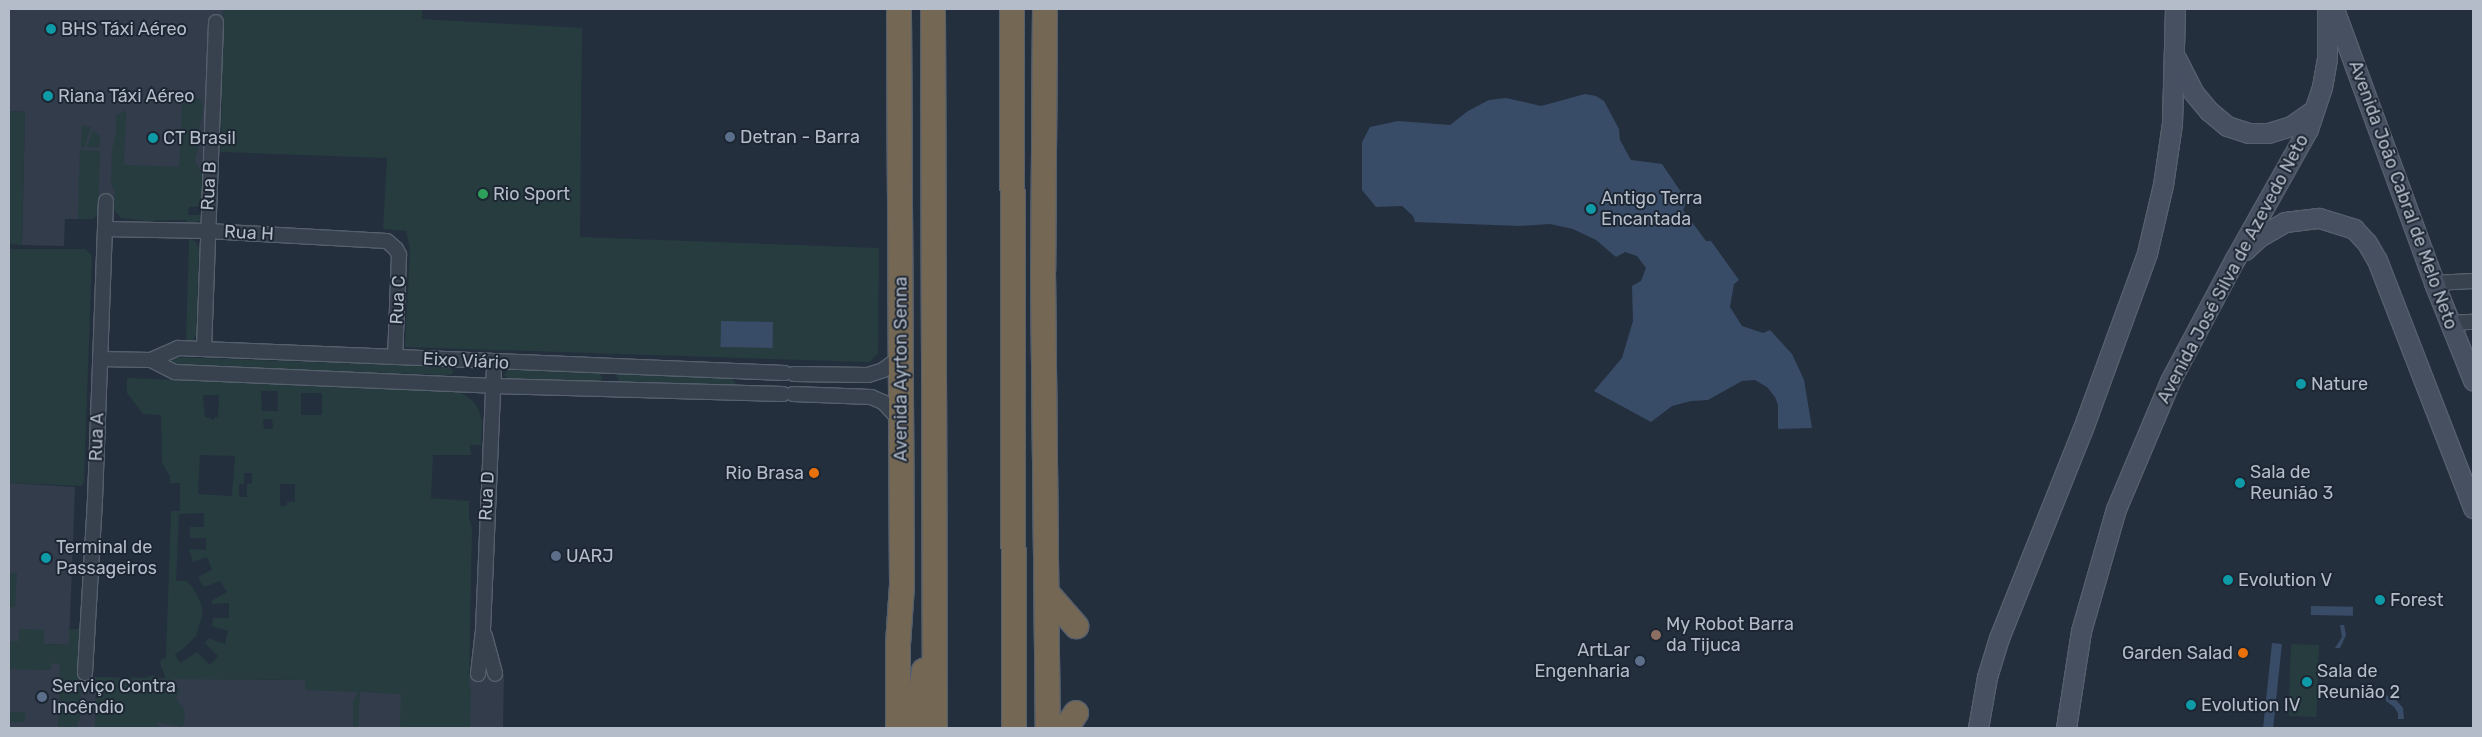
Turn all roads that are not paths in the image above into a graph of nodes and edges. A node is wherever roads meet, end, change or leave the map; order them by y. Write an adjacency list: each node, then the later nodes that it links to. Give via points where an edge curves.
1 (899, 9): 11 (highway, Avenida Ayrton Senna)
2 (933, 9): 21 (highway, Avenida Ayrton Senna)
3 (1012, 9): 18 (highway)
4 (1045, 9): 10 (highway)
5 (2175, 9): 9 (street)
6 (2327, 9): 12 (street, Avenida José Silva de Azevedo Neto, via 2327,59)
7 (2334, 9): 20 (street, Avenida João Cabral de Melo Neto)
8 (216, 22): 15 (street, Rua B)
9 (2175, 57): 12 (street, via 2194,92 2227,126 2248,133 2268,133 2291,126); 48 (street, via 2172,123 2163,185 2146,253 2082,431 1986,677)
10 (1045, 63): 18 (highway, via 1034,172); 40 (highway, via 1043,271)
11 (901, 97): 21 (highway); 25 (highway, Avenida Ayrton Senna)
12 (2314, 110): 17 (street, Avenida José Silva de Azevedo Neto, via 2308,129)
13 (106, 201): 14 (street, Rua A)
14 (105, 229): 15 (street, Rua H); 27 (street, Rua A)
15 (207, 231): 16 (street, Rua H, via 381,239); 24 (street, Rua B)
16 (392, 244): 26 (street, Rua C, via 398,255 399,267)
17 (2235, 259): 37 (street, via 2259,237 2285,222 2319,218 2354,229 2377,260); 49 (street, Avenida José Silva de Azevedo Neto, via 2170,381 2116,509 2081,631)
18 (1013, 276): 41 (highway)
19 (2473, 281): 20 (street)
20 (2434, 283): 23 (street, Avenida João Cabral de Melo Neto)
21 (934, 298): 44 (highway, Avenida Ayrton Senna)
22 (2473, 322): 23 (street)
23 (2451, 323): 32 (street, Avenida João Cabral de Melo Neto)
24 (204, 349): 26 (street, Eixo Viário); 28 (street, Eixo Viário, via 178,348)
25 (901, 357): 31 (street, Eixo Viário, via 883,370); 36 (highway, Avenida Ayrton Senna)
26 (395, 358): 29 (street, Eixo Viário)
27 (100, 359): 28 (street, Eixo Viário); 45 (street, Rua A)
28 (151, 360): 33 (street, Eixo Viário, via 175,372)
29 (463, 360): 30 (street, Eixo Viário); 33 (street)
30 (494, 362): 31 (street, Eixo Viário); 34 (street, Rua D)
31 (860, 376): 35 (street)
32 (2473, 380)
33 (462, 384): 34 (street, Eixo Viário)
34 (493, 386): 35 (street, Eixo Viário); 43 (street, Rua D)
35 (860, 395): 36 (street, Eixo Viário, via 883,402)
36 (901, 420): 50 (highway, Avenida Ayrton Senna, via 902,586)
37 (2458, 466): 38 (street); 39 (street)
38 (2473, 481)
39 (2473, 508)
40 (1048, 594): 42 (highway); 55 (highway)
41 (1014, 610): 53 (highway); 54 (highway)
42 (1076, 626)
43 (483, 630): 46 (street, Rua D); 47 (street, Rua D)
44 (934, 649): 51 (highway, via 922,679); 52 (highway, Avenida Ayrton Senna)
45 (85, 673)
46 (478, 674)
47 (495, 674)
48 (1979, 726)
49 (2065, 726)
50 (898, 728)
51 (916, 728)
52 (935, 728)
53 (1014, 728)
54 (1037, 728)
55 (1048, 728)

